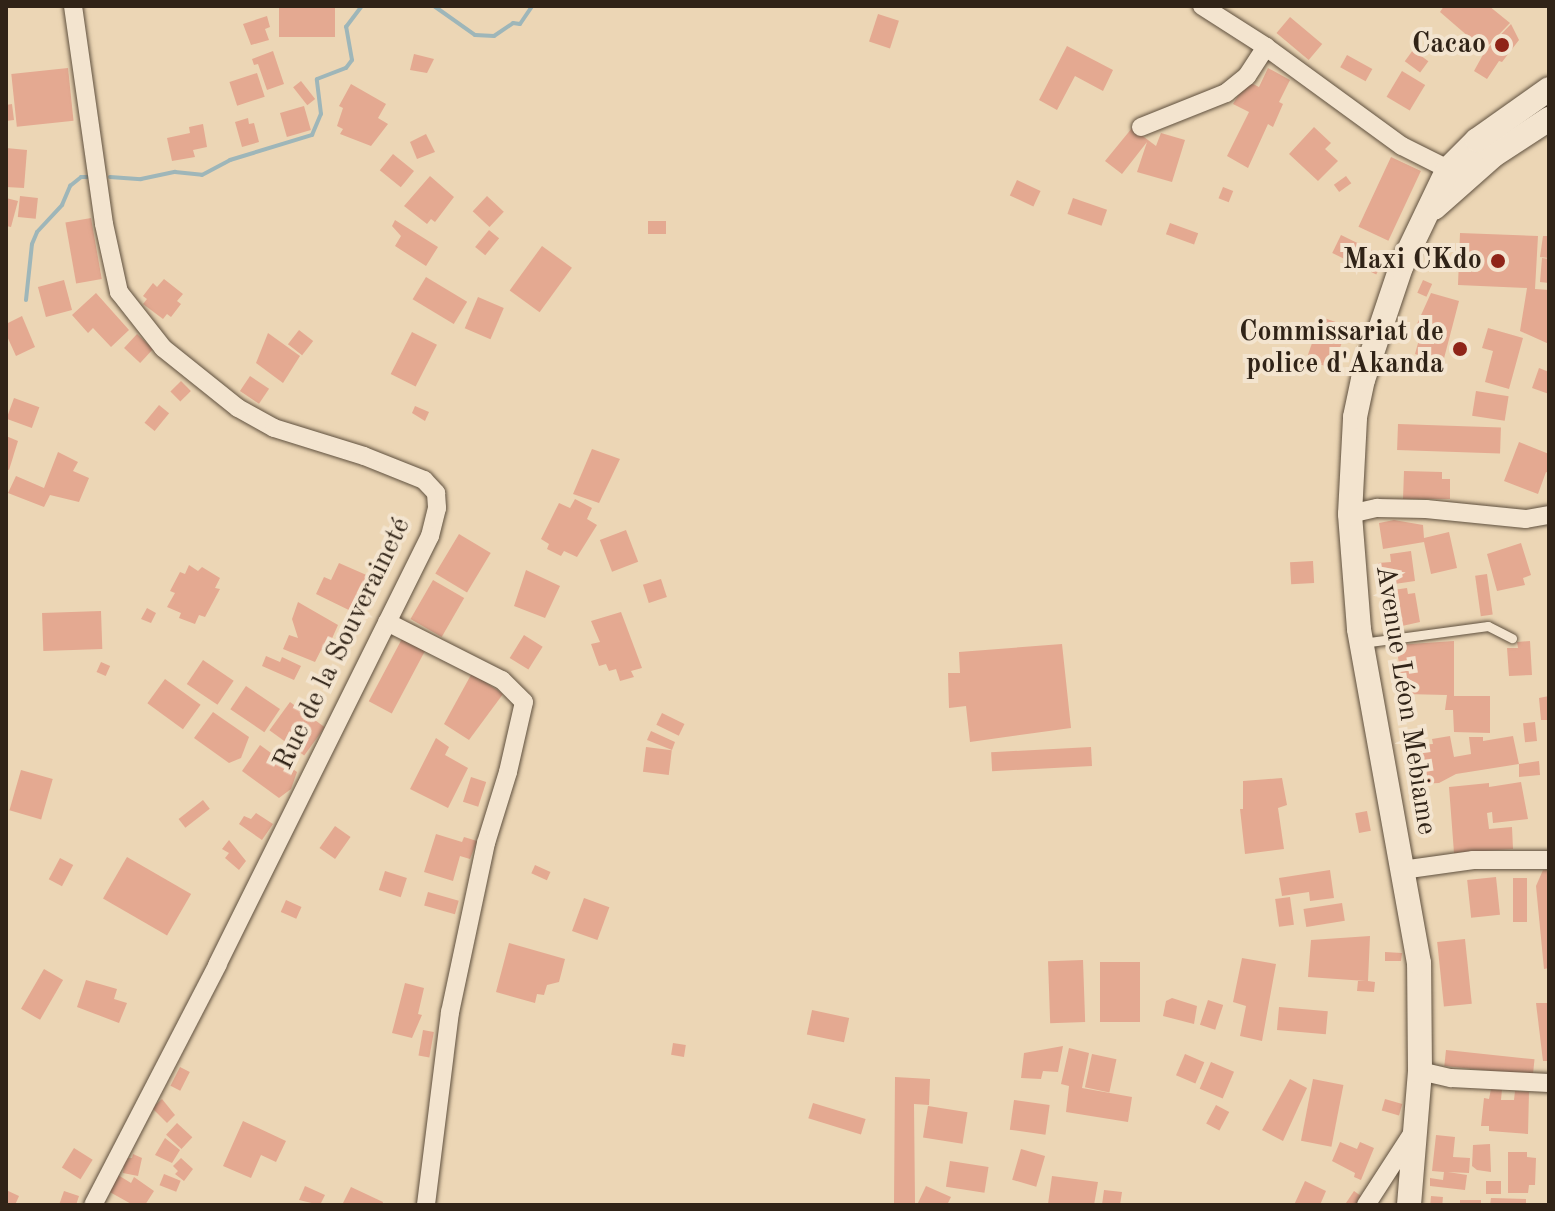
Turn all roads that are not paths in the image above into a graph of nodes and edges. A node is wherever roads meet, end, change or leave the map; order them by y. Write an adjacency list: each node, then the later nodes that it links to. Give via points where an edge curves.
1 (73, 6): 11 (street, Rue de la Souveraineté, via 104,224 119,292 163,348 238,408 274,428 399,467 436,493 430,536)
2 (1202, 6): 3 (street)
3 (1266, 47): 6 (street, via 1247,76 1226,93); 7 (street, via 1402,146)
4 (1549, 89): 7 (street, Avenue Léon Mebiame, via 1477,140)
5 (1549, 119): 8 (street, via 1484,162)
6 (1141, 127)
7 (1448, 169): 8 (street, Avenue Léon Mebiame)
8 (1426, 215): 9 (street, Avenue Léon Mebiame, via 1401,267 1363,380 1355,417)
9 (1350, 514): 10 (street, via 1377,508 1526,519); 13 (street, Avenue Léon Mebiame)
10 (1549, 515)
11 (387, 622): 19 (street, Rue de la Souveraineté); 20 (street, via 502,680 524,702 486,843 450,1012)
12 (1512, 638): 13 (lane, via 1488,626)
13 (1362, 643): 15 (street, Avenue Léon Mebiame)
14 (1549, 860): 15 (street, via 1473,860)
15 (1402, 870): 16 (street, Avenue Léon Mebiame, via 1419,963)
16 (1420, 1071): 17 (street, via 1451,1078); 18 (street, Avenue Léon Mebiame)
17 (1549, 1083)
18 (1412, 1134): 21 (street); 22 (street, Avenue Léon Mebiame)
19 (93, 1205)
20 (426, 1205)
21 (1366, 1205)
22 (1409, 1205)

